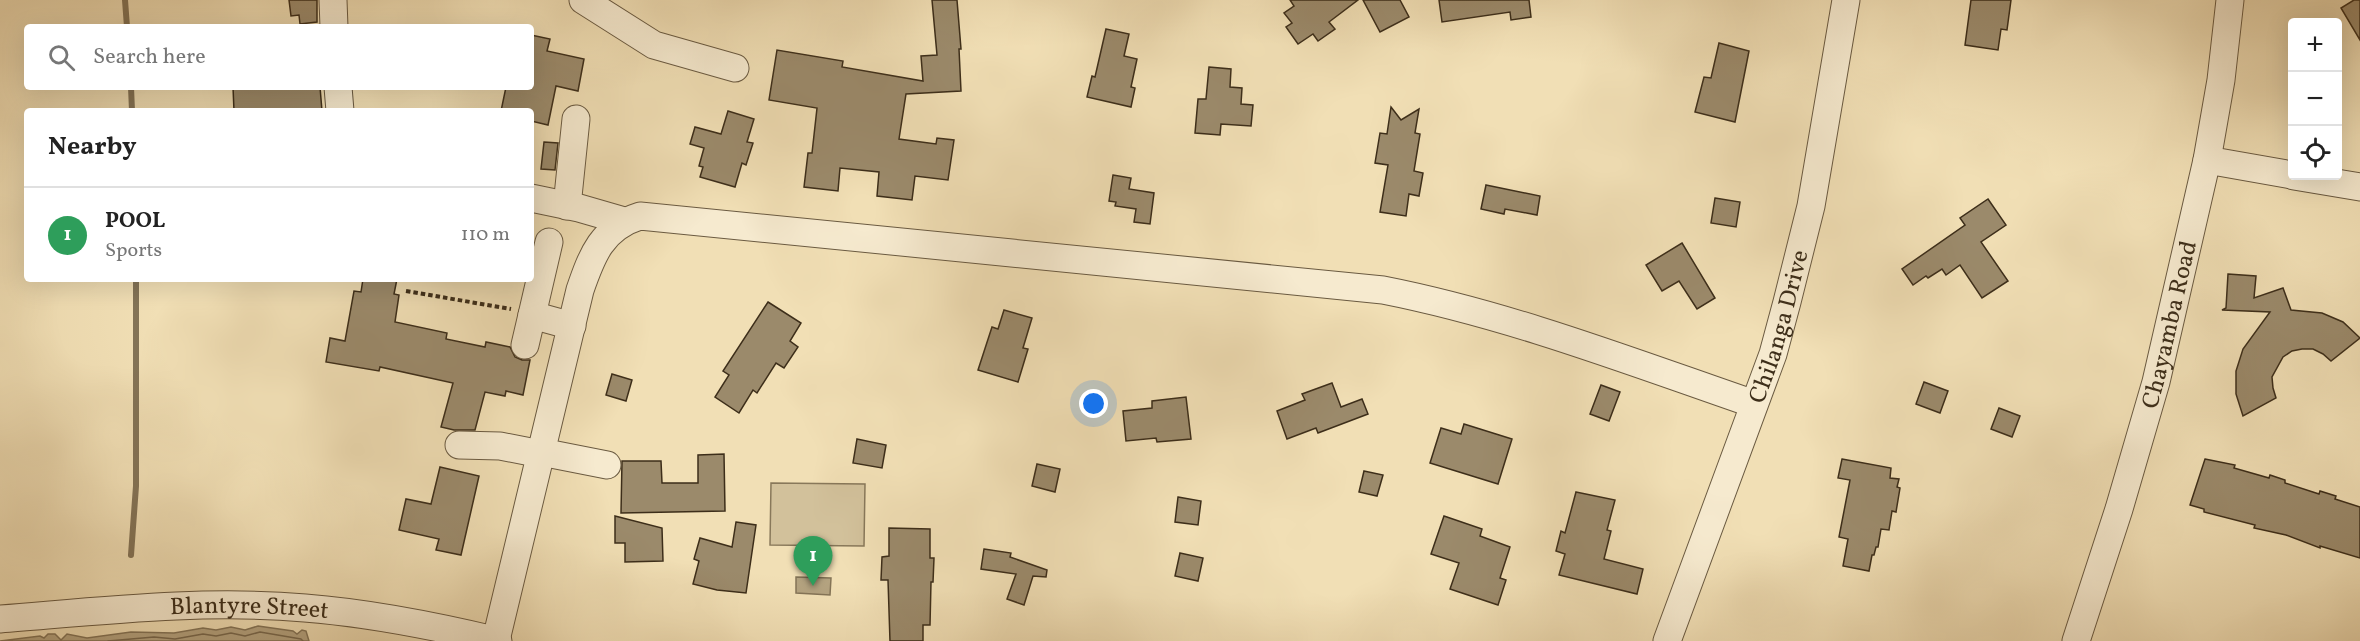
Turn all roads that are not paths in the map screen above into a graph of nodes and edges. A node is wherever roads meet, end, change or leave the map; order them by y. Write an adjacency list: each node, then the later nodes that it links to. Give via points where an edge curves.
1 (333, 0): 5 (street)
2 (583, 0): 6 (street, via 654,45)
3 (1846, 0): 21 (street, Chilanga Drive, via 1811,206 1779,334)
4 (2230, 0): 10 (street, Chayamba Road)
5 (334, 24)
6 (735, 68)
7 (339, 90): 8 (street)
8 (340, 108)
9 (576, 119): 15 (street)
10 (2207, 160): 11 (street); 28 (street, Chayamba Road, via 2156,381)
11 (2288, 174)
12 (2321, 180): 13 (street)
13 (2360, 187)
14 (534, 199): 15 (street)
15 (567, 206): 16 (street)
16 (624, 221): 19 (street, via 609,232 589,264); 21 (street, via 640,216 659,217 1383,290 1440,301 1541,330)
17 (549, 242): 18 (street)
18 (532, 315): 19 (street); 20 (street)
19 (572, 326): 23 (street)
20 (525, 345)
21 (1754, 404): 27 (street, Chilanga Drive)
22 (459, 445): 23 (street)
23 (541, 453): 24 (street); 26 (street)
24 (607, 465)
25 (0, 619): 26 (street, Blantyre Street, via 261,605 378,617)
26 (497, 641)
27 (1667, 641)
28 (2076, 641)

